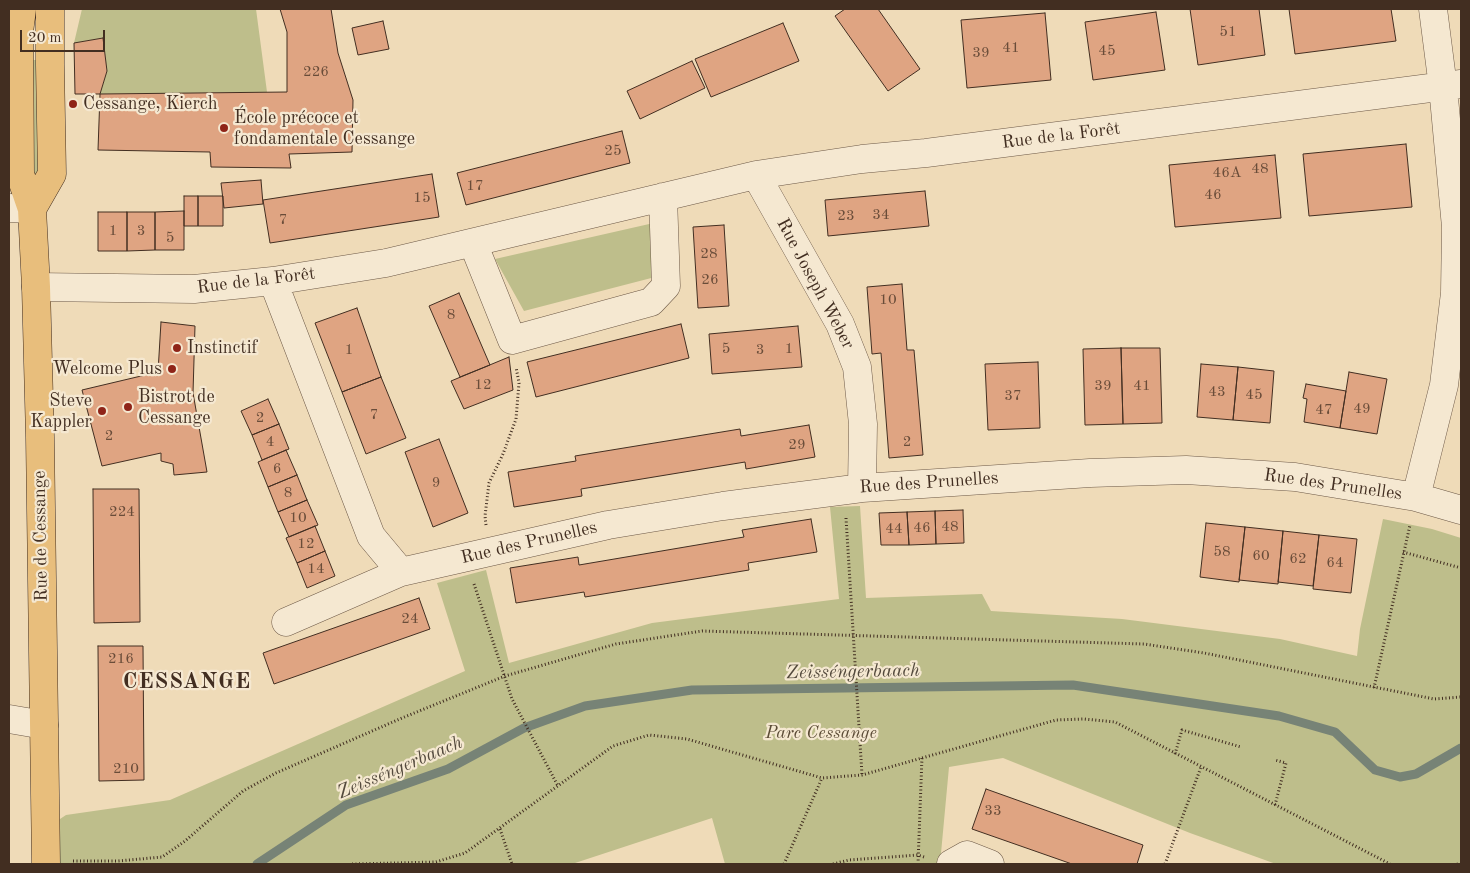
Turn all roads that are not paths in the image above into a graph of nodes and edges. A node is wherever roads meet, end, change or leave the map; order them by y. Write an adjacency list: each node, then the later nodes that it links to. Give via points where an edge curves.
1 (22, 9): 7 (main road, Rue de Cessange, via 19,32)
2 (50, 9): 7 (main road, via 52,174)
3 (1432, 9): 4 (street)
4 (1452, 85): 5 (street, Rue de la Forêt, via 862,159); 12 (street, via 1455,294 1444,385)
5 (756, 176): 6 (street, Rue de la Forêt); 11 (street, Rue Joseph Weber, via 840,324 857,367 863,424)
6 (663, 197): 8 (street, Rue de la Forêt); 8 (street, via 666,286 651,302 512,340)
7 (20, 209): 10 (main road, Rue de Cessange)
8 (473, 243): 9 (street, Rue de la Forêt, via 386,263)
9 (273, 280): 10 (street, Rue de la Forêt, via 194,289); 14 (street, via 371,536)
10 (36, 286): 17 (main road, Rue de Cessange)
11 (862, 488): 12 (street, Rue des Prunelles, via 1186,470 1295,477); 14 (street, Rue des Prunelles, via 608,525)
12 (1414, 508): 13 (street, Rue des Prunelles)
13 (1461, 510)
14 (401, 572): 15 (street, Rue des Prunelles)
15 (286, 622)
16 (9, 719): 17 (street)
17 (44, 725): 18 (main road, Rue de Cessange)
18 (46, 864)
19 (951, 864): 20 (street, via 967,855)
20 (990, 864)

